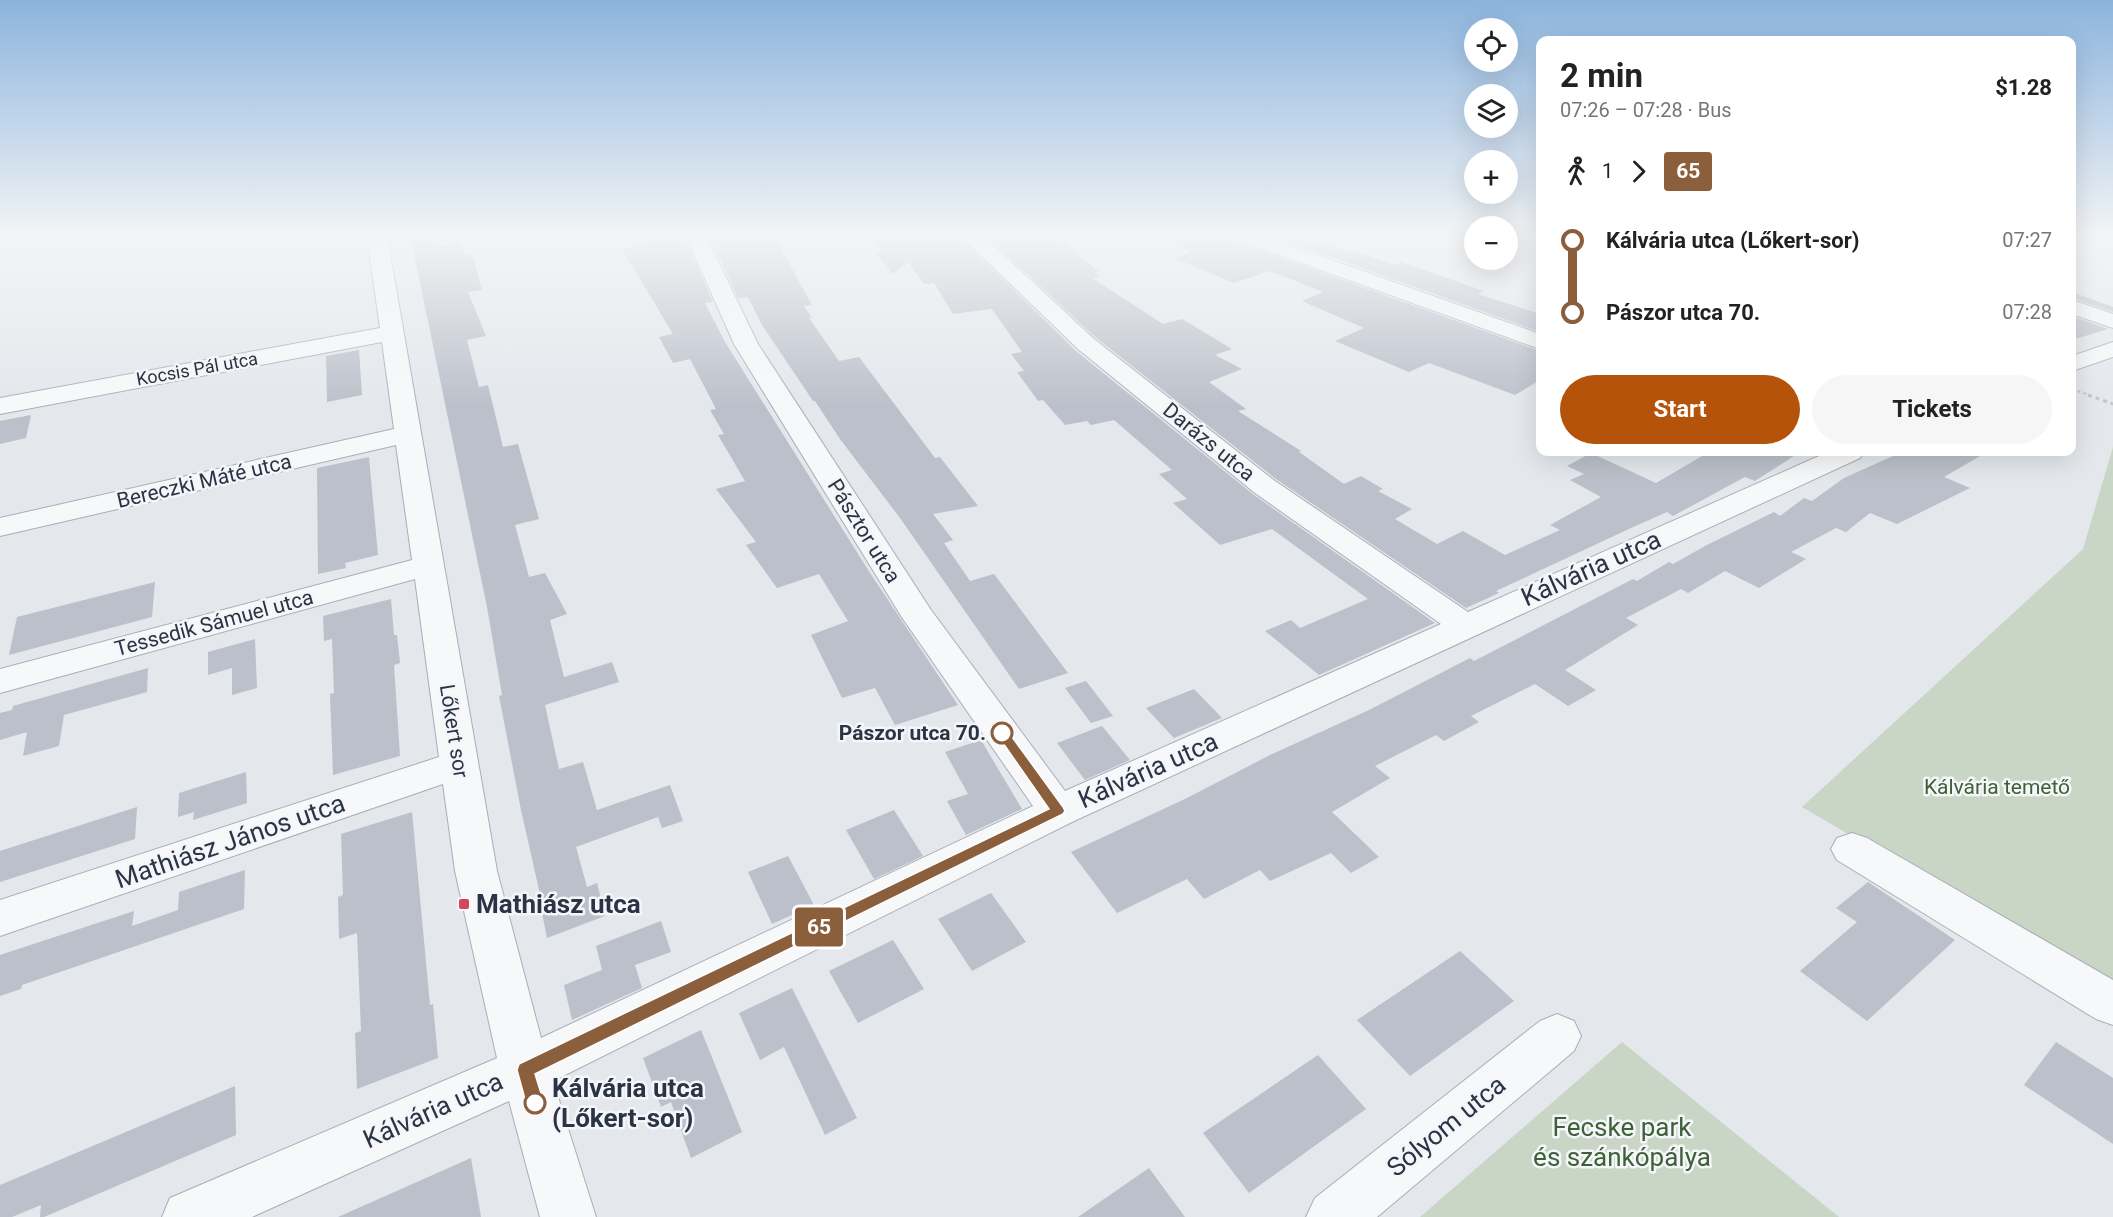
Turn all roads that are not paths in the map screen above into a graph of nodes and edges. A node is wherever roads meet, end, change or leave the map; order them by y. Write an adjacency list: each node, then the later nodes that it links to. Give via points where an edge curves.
1 (386, 293): 7 (street, Lőkert sor)
2 (722, 293): 19 (street, Pásztor utca, via 746,344 918,616)
3 (1031, 293): 16 (street, Darázs utca, via 1086,344 1264,487)
4 (1403, 293): 8 (street)
5 (2076, 307): 6 (street)
6 (2113, 321)
7 (393, 333): 11 (street, Kocsis Pál utca); 12 (street, Lőkert sor)
8 (1536, 341)
9 (2113, 350): 10 (street)
10 (2076, 363)
11 (0, 406)
12 (408, 434): 14 (street, Bereczki Máté utca); 15 (street, Lőkert sor)
13 (1841, 456): 16 (street, Kálvária utca)
14 (0, 527)
15 (427, 566): 17 (street, Tessedik Sámuel utca); 18 (street, Lőkert sor)
16 (1465, 625): 19 (street, Kálvária utca)
17 (0, 681)
18 (459, 764): 21 (street, Mathiász János utca); 24 (street, Lőkert sor, via 476,871)
19 (1058, 811): 24 (street, Kálvária utca)
20 (1852, 849): 22 (street)
21 (0, 918)
22 (2113, 1004)
23 (1557, 1036): 27 (street, Sólyom utca)
24 (525, 1070): 25 (street, Kálvária utca); 26 (street, Lőkert sor)
25 (189, 1217)
26 (568, 1217)
27 (1334, 1217)

